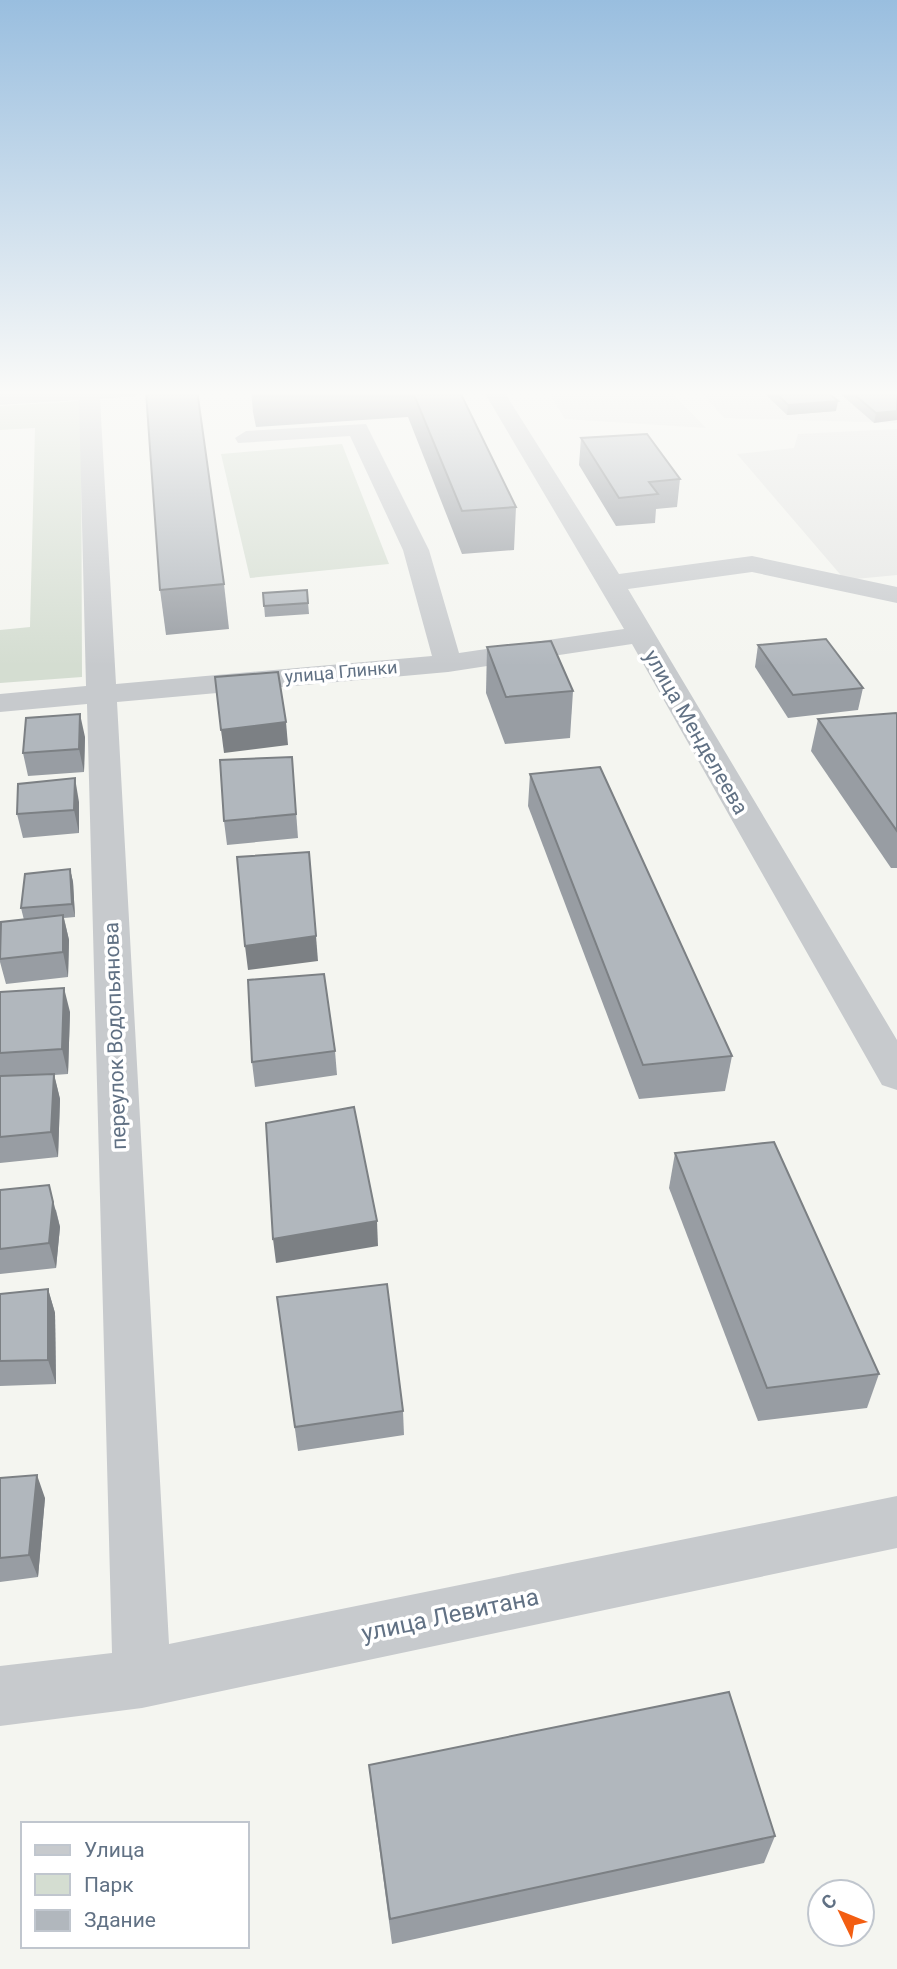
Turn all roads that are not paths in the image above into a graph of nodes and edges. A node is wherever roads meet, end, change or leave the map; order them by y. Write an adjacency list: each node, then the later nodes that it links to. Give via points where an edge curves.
1 (92, 482): 8 (street, переулок Водопьянова)
2 (383, 482): 7 (street, via 416,550)
3 (549, 482): 4 (street, улица Менделеева)
4 (611, 583): 5 (street, via 752,564); 6 (street, улица Менделеева)
5 (897, 595)
6 (639, 635): 7 (street, улица Глинки); 10 (street, улица Менделеева)
7 (448, 663): 8 (street, улица Глинки)
8 (100, 694): 9 (street, улица Глинки); 12 (street, переулок Водопьянова)
9 (0, 703)
10 (897, 1076)
11 (897, 1522): 12 (street, улица Левитана)
12 (142, 1679): 13 (street, улица Левитана)
13 (0, 1696)

